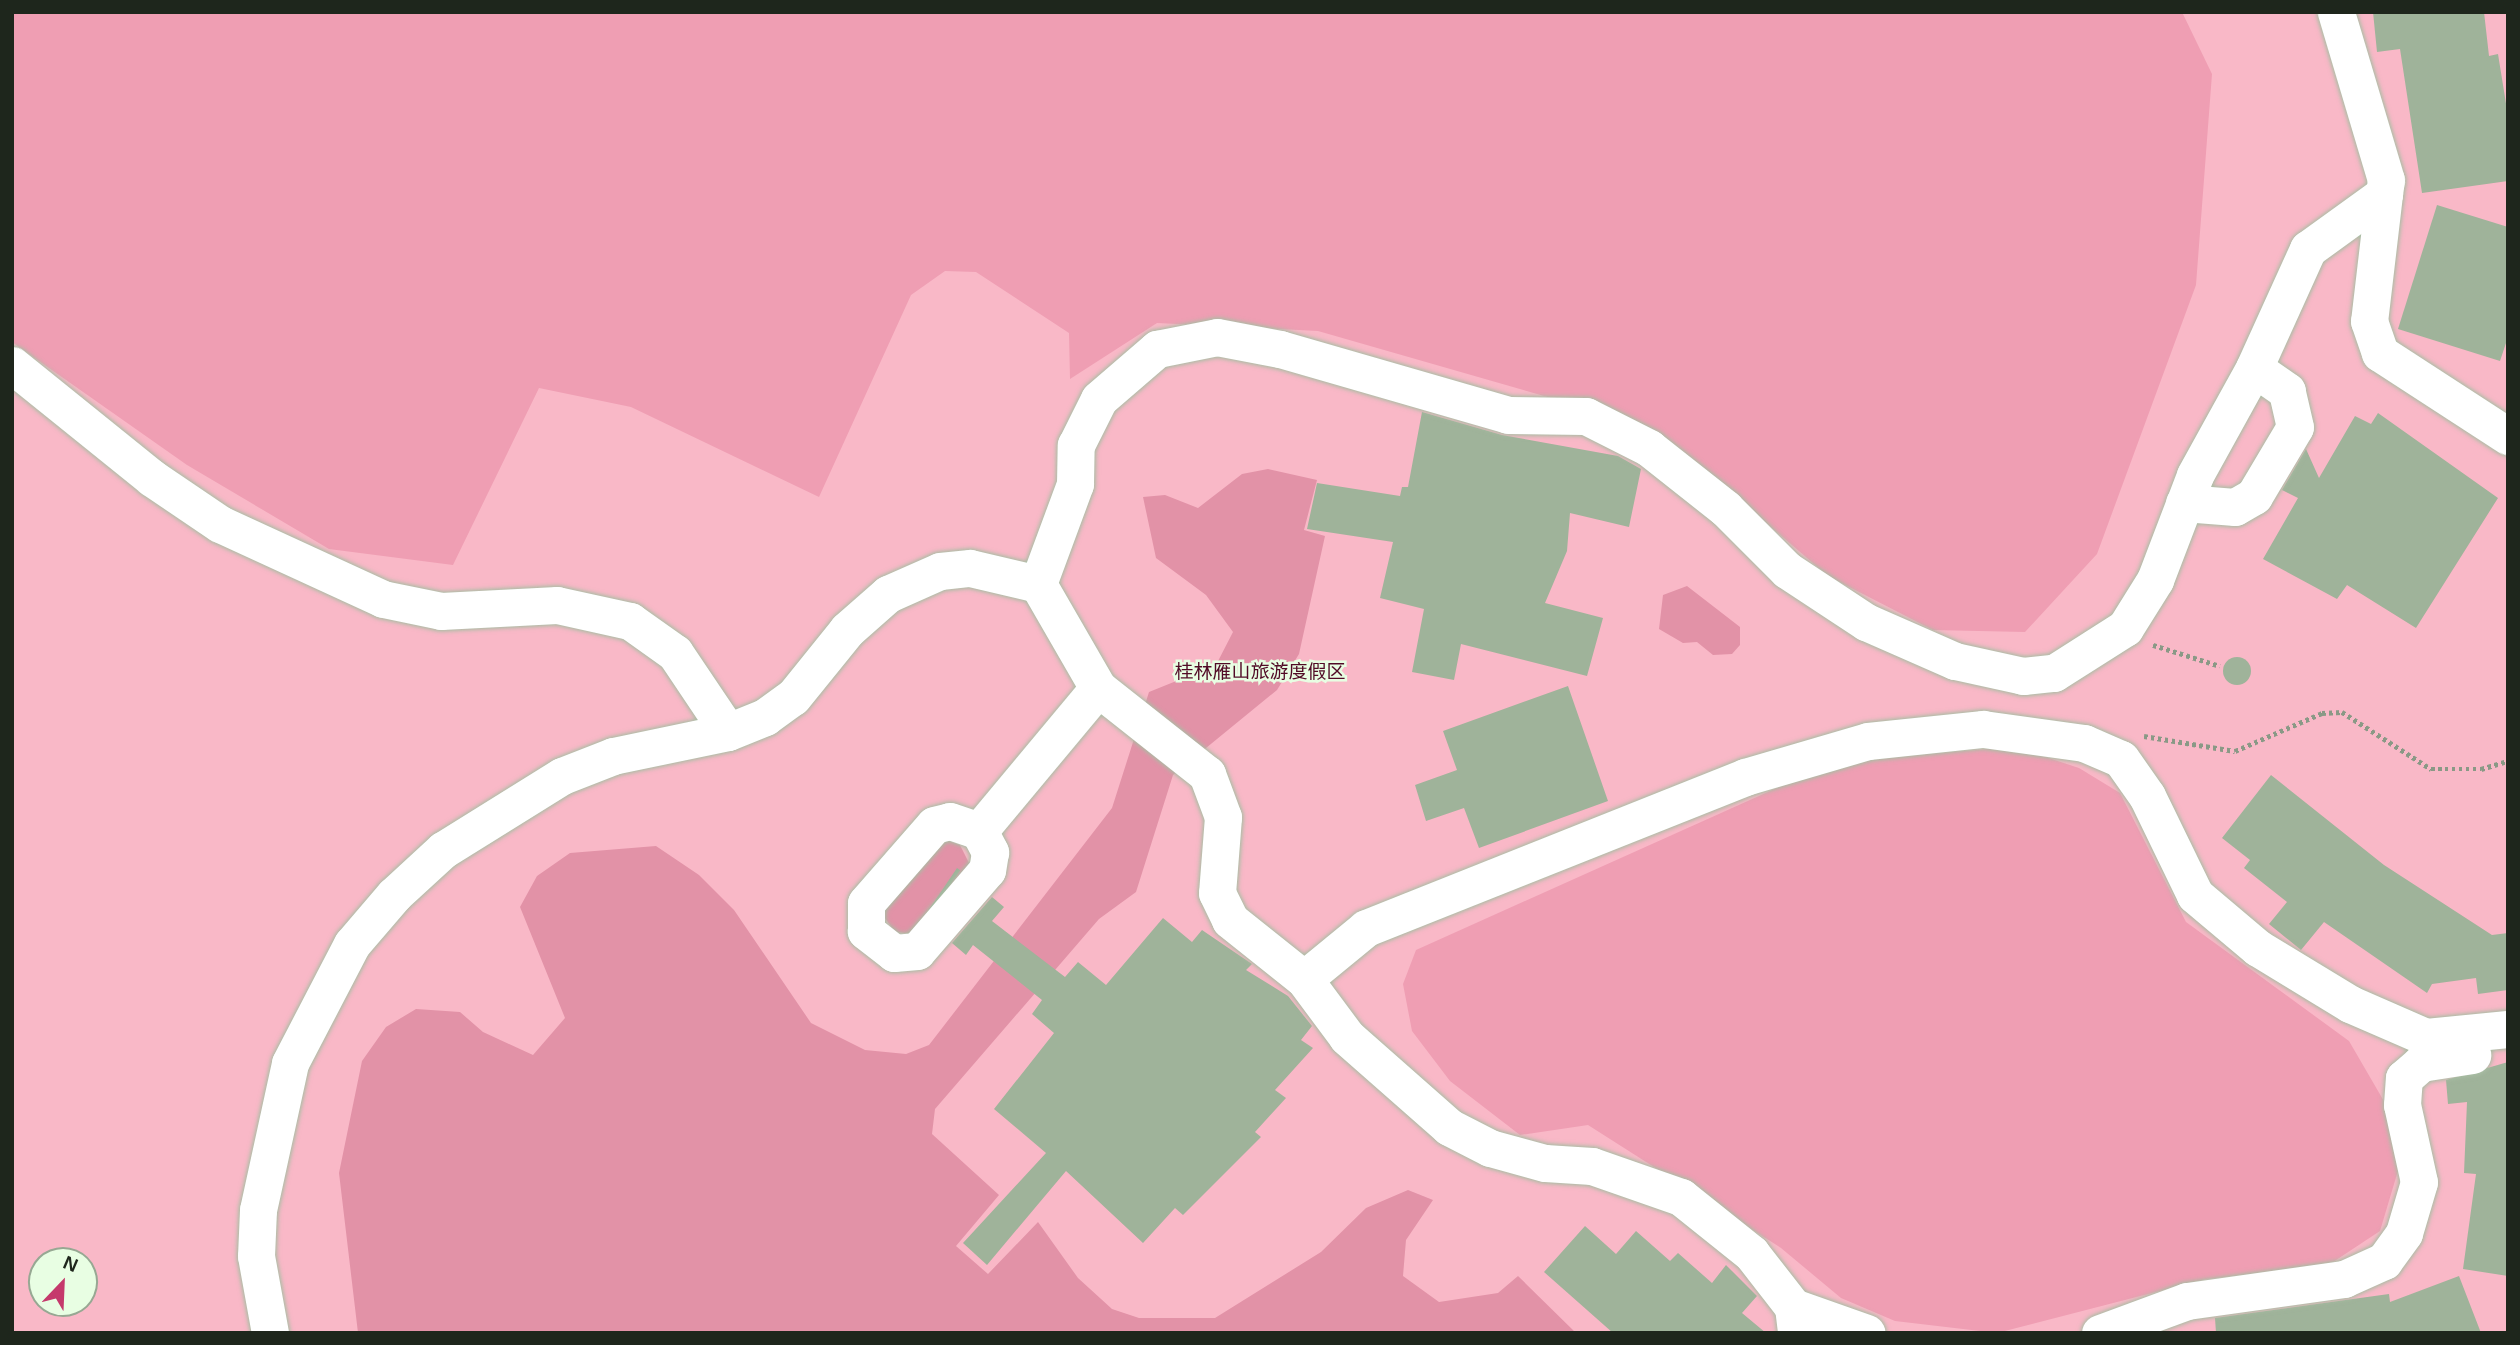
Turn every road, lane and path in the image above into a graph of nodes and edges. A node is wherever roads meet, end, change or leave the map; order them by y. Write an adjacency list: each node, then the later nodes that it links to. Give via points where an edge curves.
1 (2336, 12): 2 (lane, via 2386,180)
2 (2384, 194): 4 (lane, via 2308,248); 5 (lane, via 2369,321 2380,353)
3 (12, 365): 12 (lane, via 152,478 220,524 383,599 441,611 557,605 630,621 676,653)
4 (2254, 368): 6 (lane); 6 (lane, via 2287,391 2295,427 2254,496 2235,507)
5 (2508, 436)
6 (2184, 503): 8 (lane, via 2155,580)
7 (1038, 584): 10 (lane, via 1059,537 1075,484 1076,445 1092,408 1157,349 1217,337 1280,349 1508,415 1569,411 1592,418 1629,435 1696,484 1817,594 1936,654); 11 (lane); 12 (lane, via 970,568 910,580 847,631 793,697)
8 (2125, 628): 9 (path, via 2150,644); 10 (lane, via 2075,663)
9 (2220, 666)
10 (2023, 676): 13 (lane)
11 (1098, 688): 16 (lane); 17 (lane, via 1207,774 1223,817 1217,893 1230,920)
12 (728, 732): 21 (lane, via 613,756 562,776 443,850 352,944 290,1063 270,1134 256,1256)
13 (2022, 733): 14 (lane, via 2084,743); 17 (lane, via 1922,732 1799,758 1366,928)
14 (2121, 760): 15 (path, via 2145,735 2175,738 2198,750 2235,751 2322,713 2342,712 2431,769 2481,769); 18 (lane, via 2147,796 2195,895 2258,948 2404,1030 2446,1040)
15 (2508, 761)
16 (979, 831)
17 (1304, 979): 20 (lane, via 1347,1037 1450,1127 1490,1148 1545,1163 1592,1166 1682,1197 1751,1253)
18 (2508, 1029)
19 (2508, 1050): 23 (lane, via 2408,1070 2402,1105 2417,1195 2404,1233 2384,1261 2351,1278 2187,1301)
20 (1795, 1320): 22 (lane)
21 (270, 1333)
22 (1867, 1333)
23 (2100, 1333)

